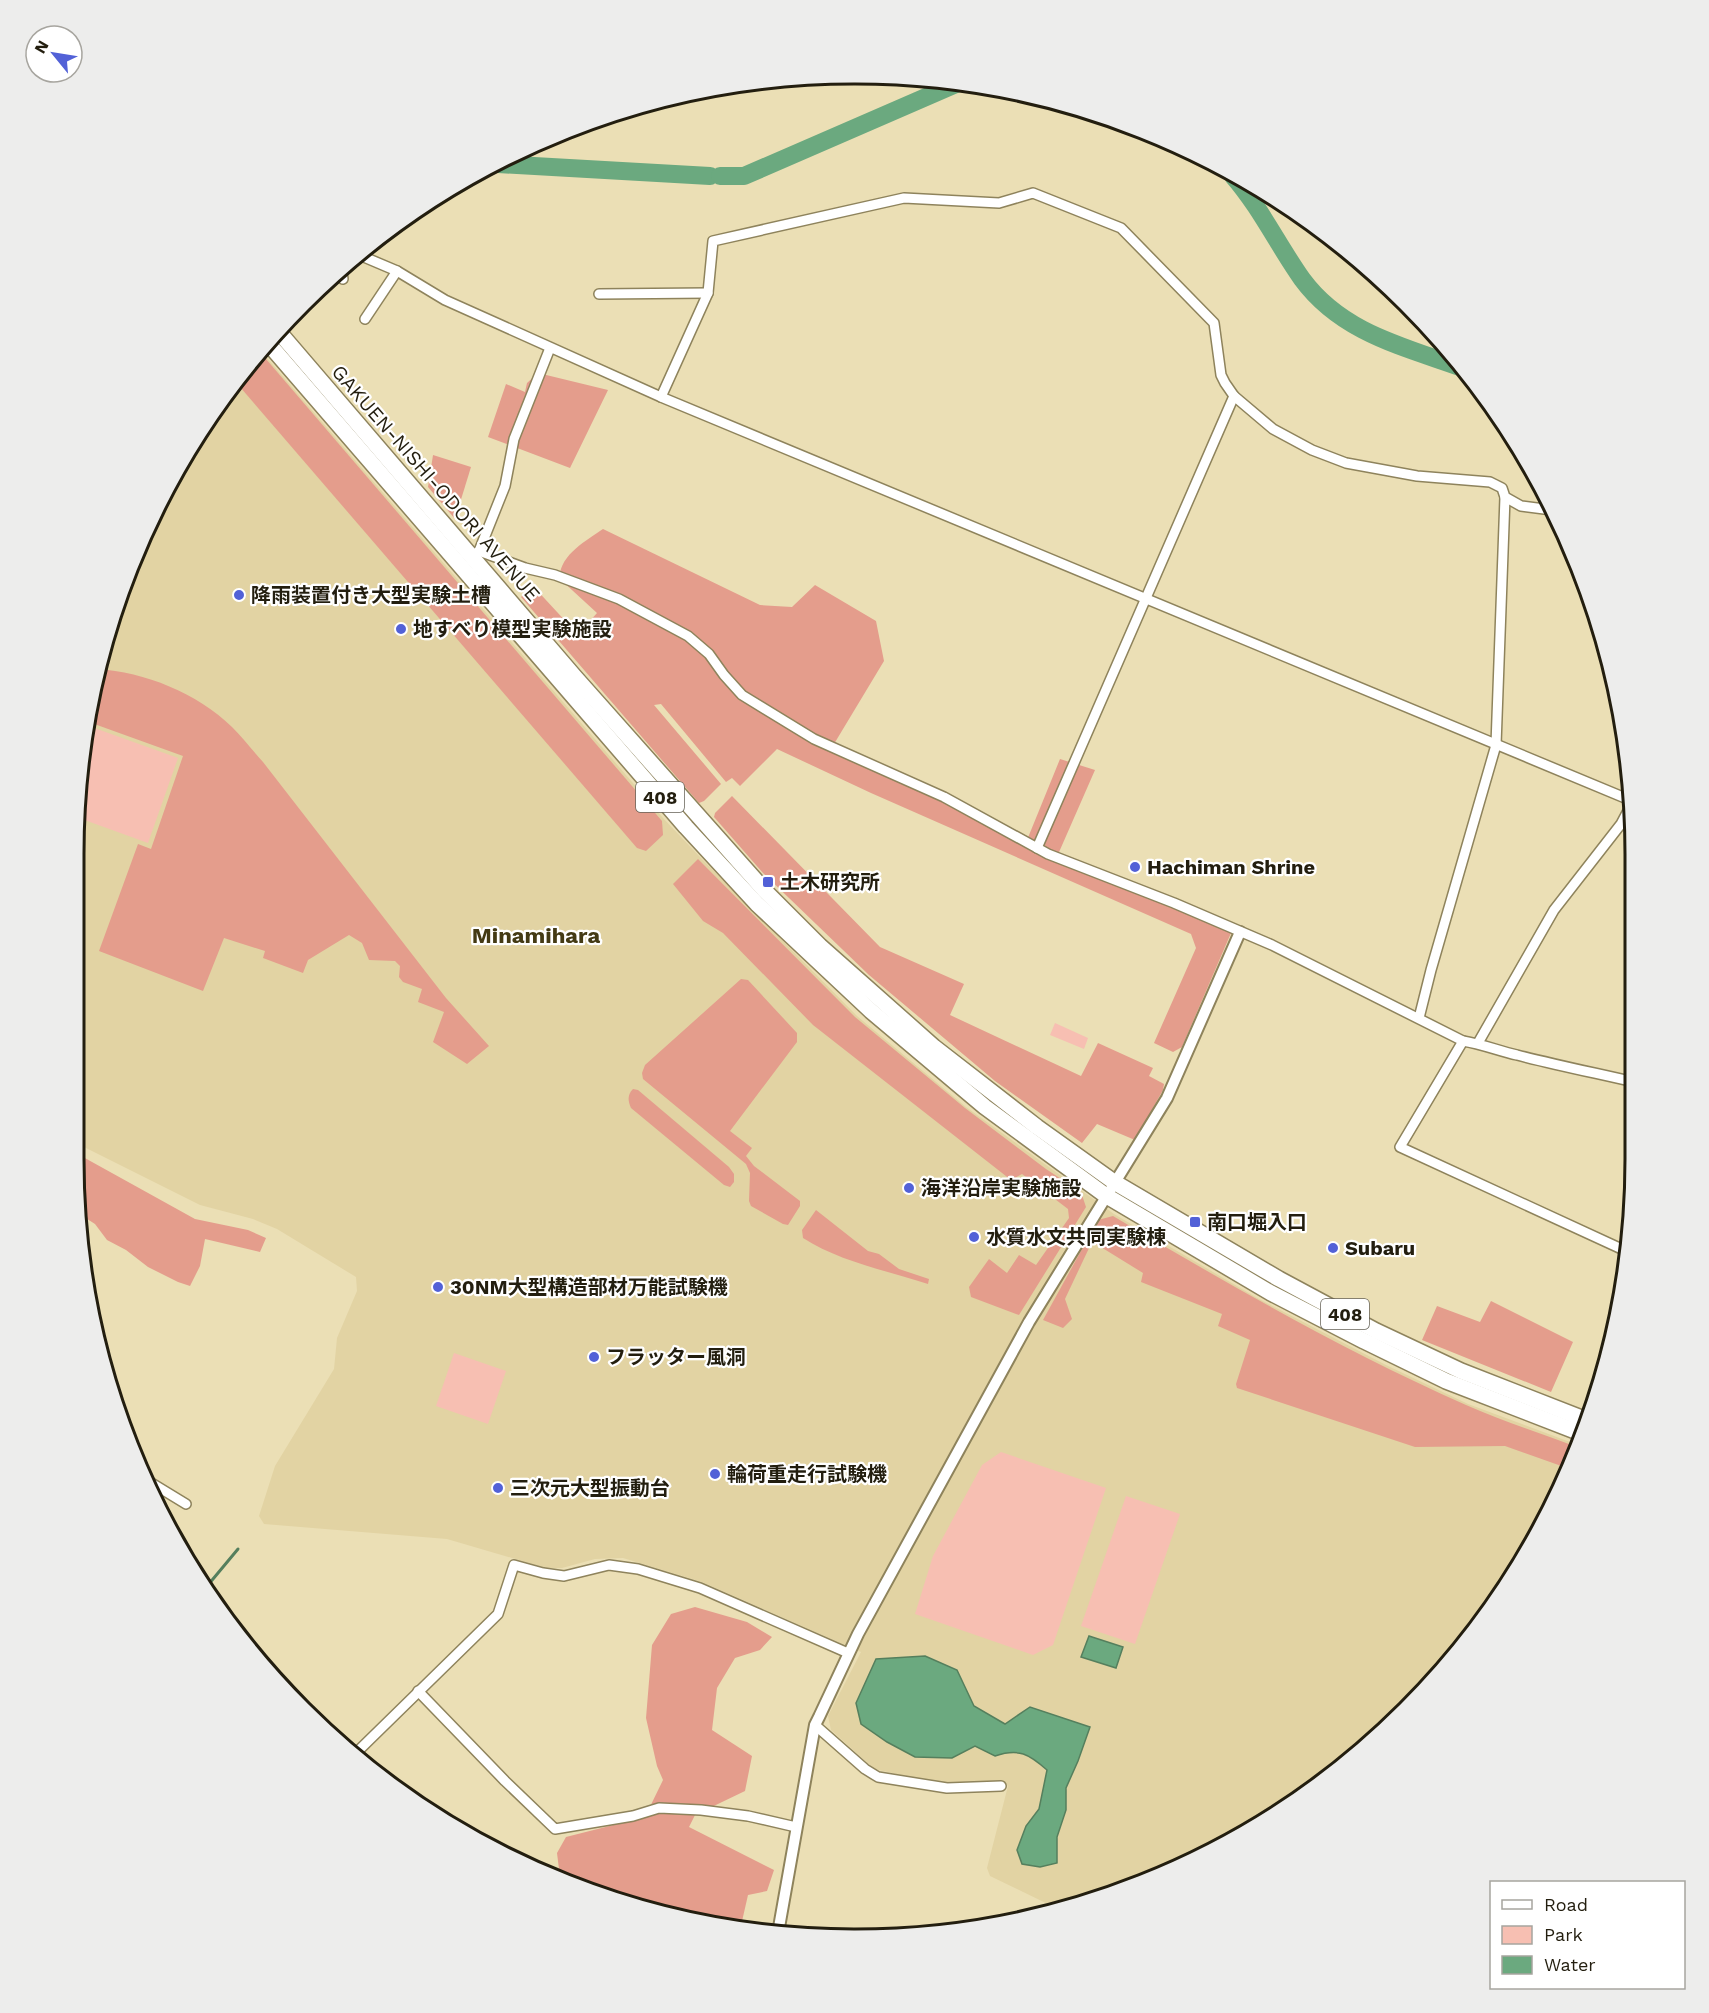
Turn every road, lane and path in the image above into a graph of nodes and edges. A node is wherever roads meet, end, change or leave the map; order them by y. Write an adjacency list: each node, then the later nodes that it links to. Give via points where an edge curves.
1 (367, 258): 2 (street)
2 (397, 271): 5 (street); 7 (street, via 445,300)
3 (708, 292): 4 (street); 9 (street, via 713,241 904,198 999,203 1033,193 1122,228 1175,281 1214,323 1221,375); 10 (street)
4 (599, 294)
5 (365, 319)
6 (284, 337): 13 (highway, GAKUEN-NISHI-ODORI AVENUE / 408)
7 (550, 348): 10 (street); 13 (street, via 514,439 505,486)
8 (273, 349): 24 (highway, GAKUEN-NISHI-ODORI AVENUE / 408, via 757,904 925,1058 985,1107)
9 (1234, 396): 11 (street, via 1273,429 1346,463 1417,476 1490,482 1502,488); 14 (street)
10 (661, 397): 14 (street)
11 (1505, 497): 12 (street, via 1521,506); 15 (street)
12 (1543, 509)
13 (476, 554): 18 (street, via 555,574 619,599 677,629 698,643 754,703 814,739 944,797); 24 (highway, GAKUEN-NISHI-ODORI AVENUE / 408, via 581,685 765,891 820,946 934,1047)
14 (1148, 598): 15 (street); 18 (street)
15 (1496, 745): 16 (street); 20 (street)
16 (1622, 797)
17 (1624, 819): 22 (street, via 1554,910)
18 (1037, 848): 19 (street)
19 (1240, 932): 20 (street); 24 (street, via 1167,1098)
20 (1419, 1018): 21 (street)
21 (1463, 1041): 22 (street); 25 (street, via 1400,1147)
22 (1478, 1043): 23 (street)
23 (1625, 1080)
24 (1110, 1189): 26 (highway, GAKUEN-NISHI-ODORI AVENUE / 408, via 1271,1293); 31 (street, via 1029,1322)
25 (1619, 1248)
26 (1367, 1334): 27 (highway, GAKUEN-NISHI-ODORI AVENUE / 408); 28 (highway, GAKUEN-NISHI-ODORI AVENUE / 408, via 1446,1381)
27 (1580, 1417)
28 (1575, 1431)
29 (158, 1487): 30 (street)
30 (186, 1504)
31 (848, 1653): 32 (street, via 700,1588 638,1569 609,1565 564,1576 514,1565 498,1614); 33 (street)
32 (418, 1691): 34 (street); 36 (street, via 555,1829 659,1808 748,1816)
33 (815, 1725): 35 (street, via 878,1777 947,1788); 36 (street)
34 (360, 1749)
35 (1000, 1786)
36 (796, 1827): 37 (street)
37 (779, 1925)

